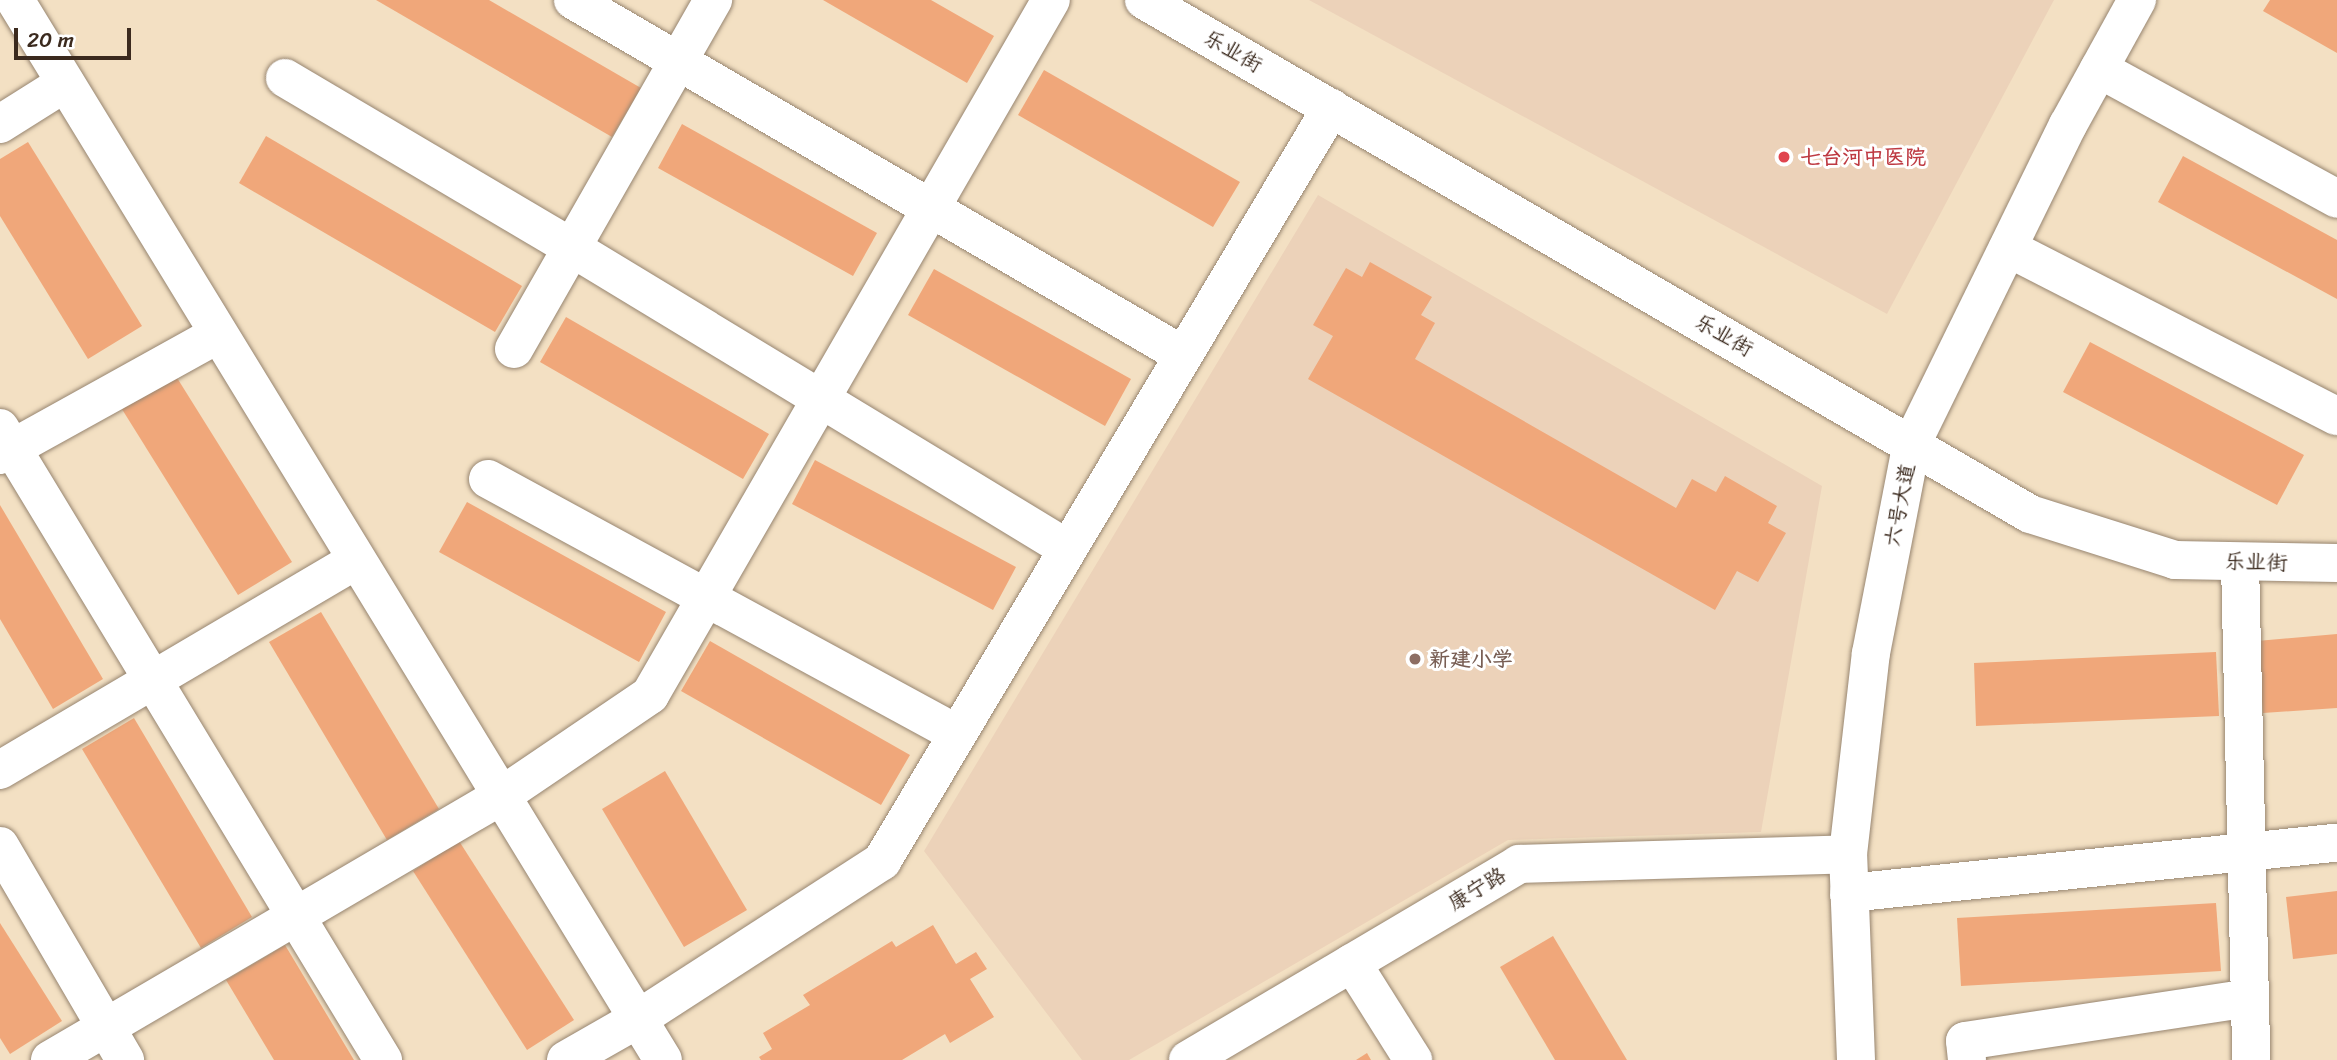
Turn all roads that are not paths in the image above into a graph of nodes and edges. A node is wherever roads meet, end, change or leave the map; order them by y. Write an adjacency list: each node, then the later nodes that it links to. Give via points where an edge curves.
1 (15, 0): 10 (street)
2 (573, 0): 7 (street)
3 (713, 0): 7 (street)
4 (1051, 0): 14 (street)
5 (1144, 0): 11 (street, 乐业街)
6 (2137, 0): 8 (street, 六号大道)
7 (678, 61): 14 (street); 15 (street)
8 (2099, 69): 13 (street); 16 (street, 六号大道)
9 (285, 78): 15 (street)
10 (65, 83): 12 (street); 17 (street)
11 (1331, 108): 19 (street); 22 (street, 乐业街)
12 (0, 124)
13 (2337, 199)
14 (931, 208): 19 (street); 20 (street)
15 (572, 248): 18 (street); 20 (street)
16 (2008, 248): 21 (street); 22 (street, 六号大道)
17 (218, 334): 23 (street); 26 (street)
18 (514, 349)
19 (1183, 355): 25 (street)
20 (821, 399): 25 (street); 29 (street)
21 (2337, 415)
22 (1912, 443): 27 (street, 乐业街, via 2030,514 2175,560); 37 (street, 六号大道, via 1871,653)
23 (4, 444): 30 (street)
24 (488, 479): 29 (street)
25 (1068, 549): 31 (street)
26 (356, 560): 30 (street); 33 (street)
27 (2240, 562): 28 (street, 乐业街); 36 (street)
28 (2337, 563)
29 (707, 597): 31 (street); 33 (street, via 650,695)
30 (151, 681): 32 (street); 39 (street)
31 (957, 734): 42 (street, via 882,861)
32 (0, 770)
33 (501, 796): 39 (street); 42 (street)
34 (2337, 843): 36 (street)
35 (0, 846): 43 (street)
36 (2246, 852): 38 (street); 41 (street)
37 (1848, 854): 38 (street, 六号大道); 40 (street, 康宁路, via 1519,864)
38 (1849, 893): 51 (street, 六号大道)
39 (296, 916): 43 (street); 46 (street)
40 (1352, 963): 49 (street, 康宁路); 50 (street)
41 (2250, 998): 52 (street, via 1965,1041); 53 (street)
42 (638, 1019): 47 (street); 48 (street)
43 (106, 1027): 44 (street); 45 (street)
44 (50, 1060)
45 (125, 1060)
46 (383, 1060)
47 (566, 1060)
48 (663, 1060)
49 (1188, 1060)
50 (1413, 1060)
51 (1856, 1060)
52 (1967, 1060)
53 (2251, 1060)

